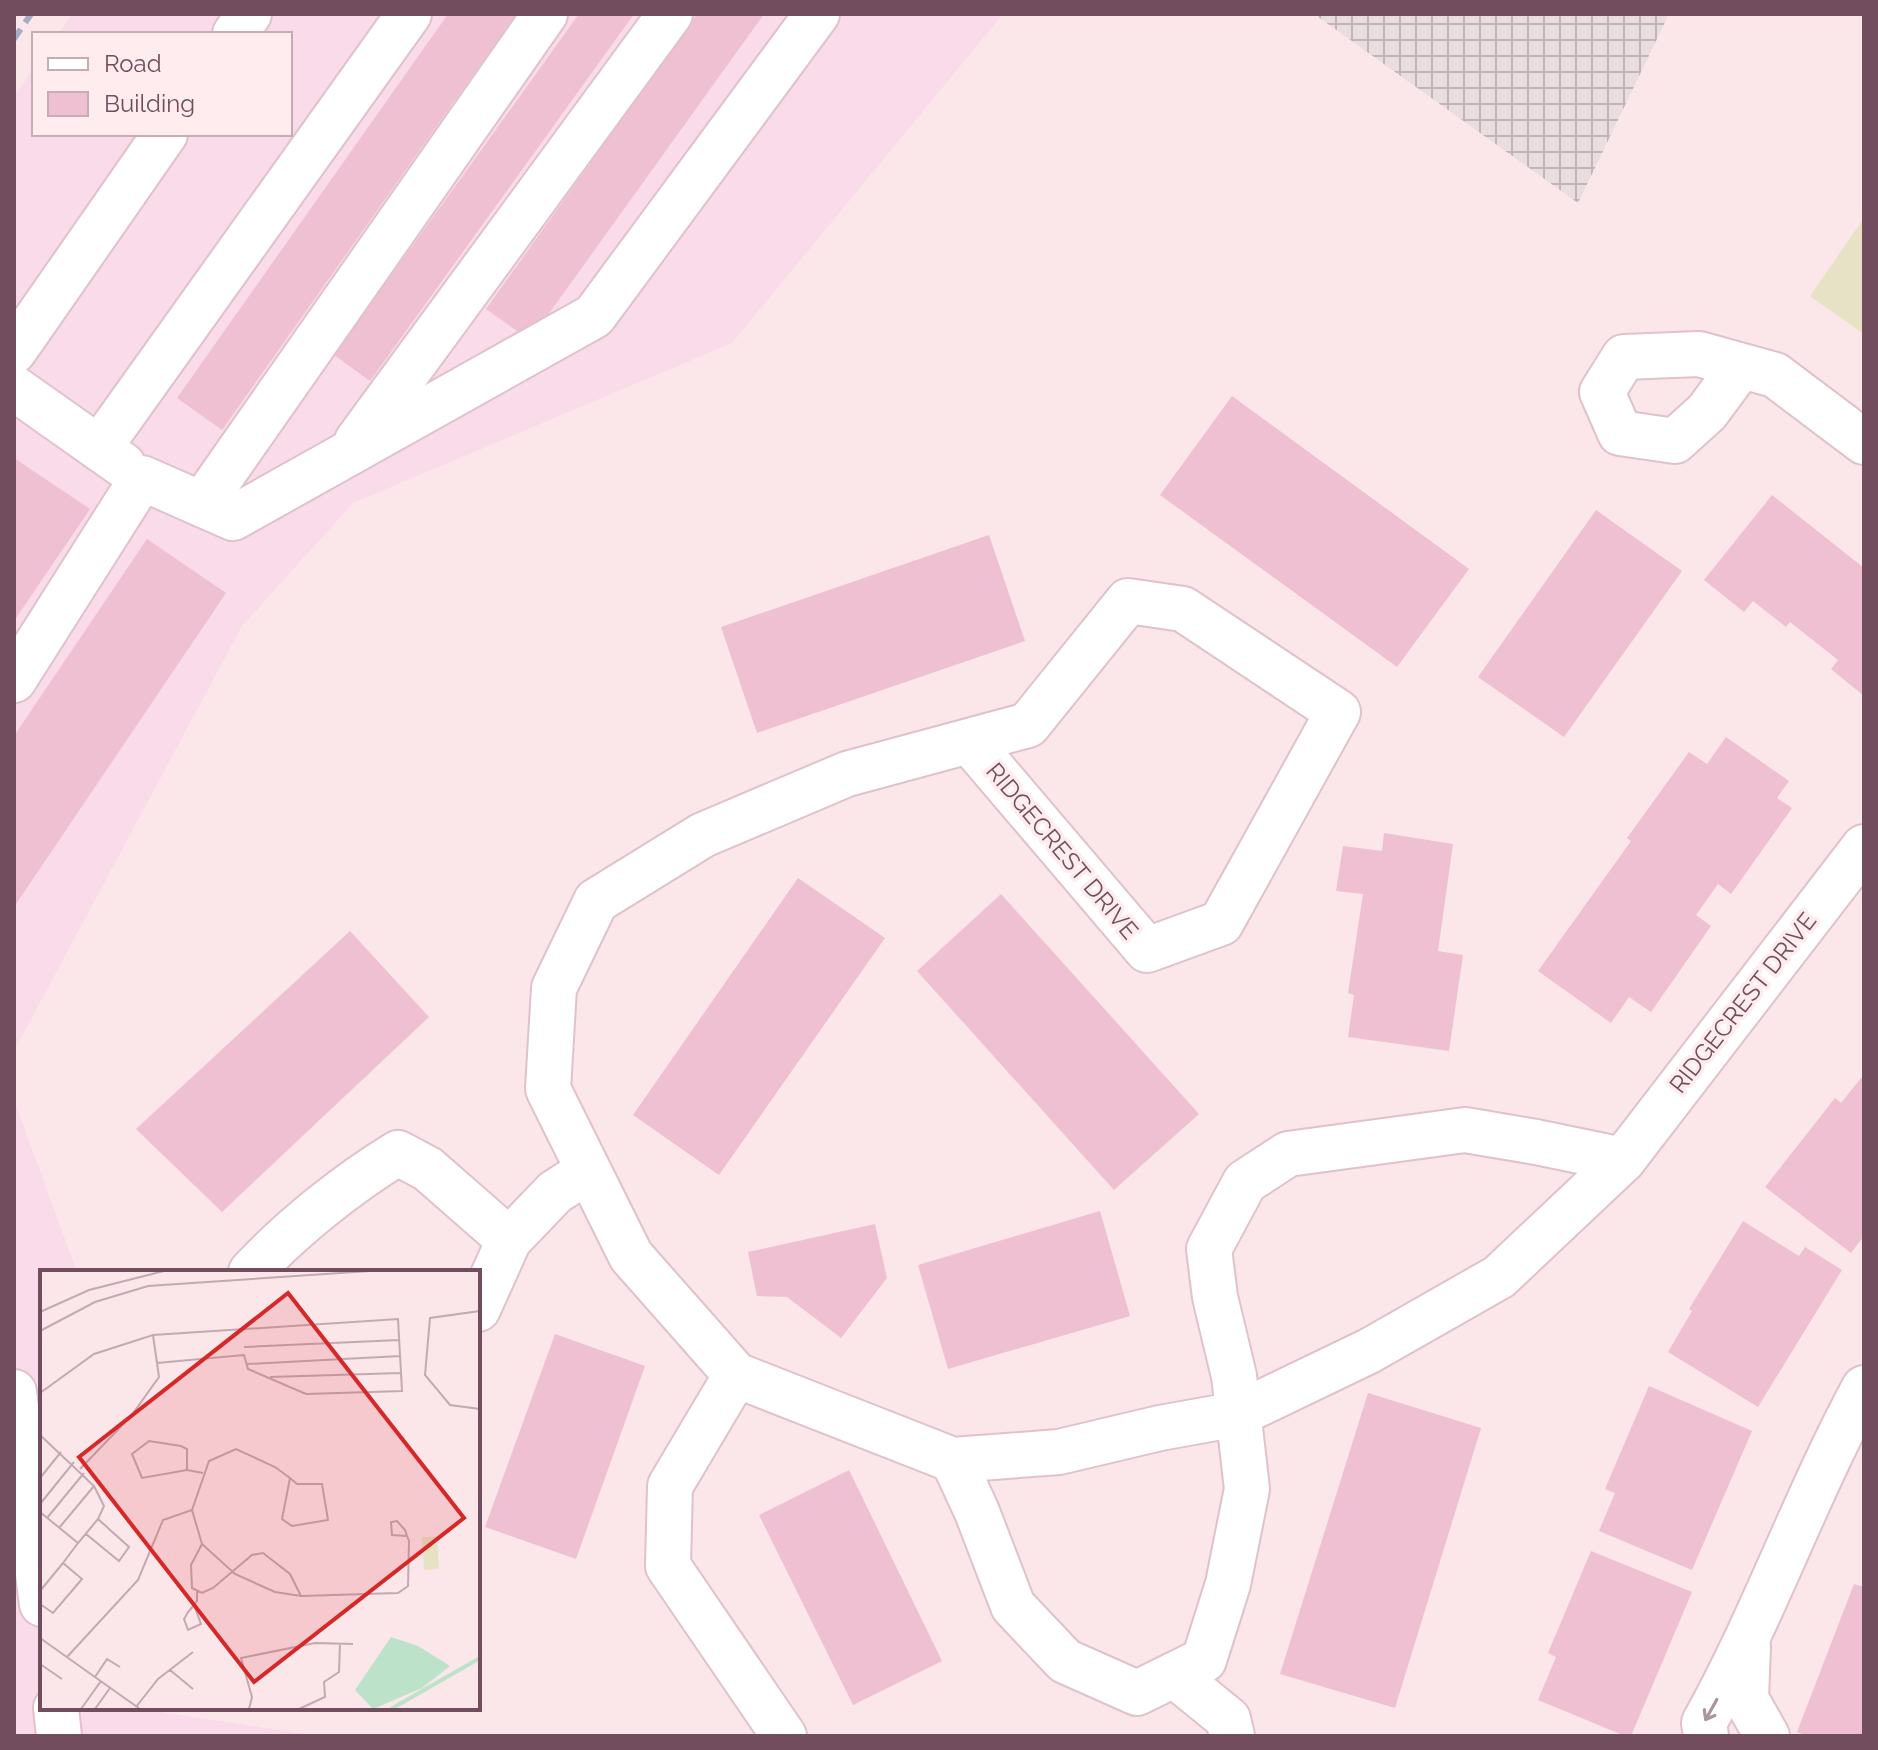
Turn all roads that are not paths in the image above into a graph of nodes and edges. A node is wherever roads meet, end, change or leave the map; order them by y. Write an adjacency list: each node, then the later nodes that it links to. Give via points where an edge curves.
1 (249, 14): 6 (street)
2 (409, 14): 12 (street)
3 (545, 14): 15 (street)
4 (670, 14): 13 (street)
5 (817, 14): 13 (street, via 594,316)
6 (236, 32)
7 (164, 136): 8 (street)
8 (14, 351)
9 (1741, 366): 11 (street, via 1775,375)
10 (14, 388): 12 (street)
11 (1864, 442)
12 (99, 448): 14 (street)
13 (347, 454): 15 (street, via 233,518)
14 (142, 478): 15 (street); 16 (street)
15 (202, 504)
16 (14, 680)
17 (969, 741): 17 (street, RIDGECREST DRIVE, via 1147,950 1221,923 1338,712 1183,609 1128,601 1028,725); 20 (street, RIDGECREST DRIVE, via 847,774 703,835 596,901 554,988 548,1089)
18 (1864, 847): 19 (street, RIDGECREST DRIVE)
19 (1623, 1160): 27 (street, RIDGECREST DRIVE, via 1499,1277 1369,1351); 27 (street, via 1465,1130 1288,1154 1245,1182 1209,1249)
20 (588, 1171): 21 (street, via 555,1192); 24 (street, RIDGECREST DRIVE, via 631,1256)
21 (509, 1240): 22 (street, via 428,1169 398,1153 361,1175); 23 (street)
22 (253, 1270)
23 (480, 1305)
24 (736, 1375): 28 (street, RIDGECREST DRIVE); 34 (street, via 670,1486 668,1566)
25 (1864, 1388): 30 (street)
26 (14, 1392): 29 (street)
27 (1238, 1414): 28 (street, RIDGECREST DRIVE, via 1059,1452); 31 (street, via 1247,1489 1228,1584 1204,1660)
28 (953, 1460): 31 (street, via 1013,1606 1065,1661 1137,1693)
29 (40, 1589)
30 (1748, 1635): 36 (street, one-way to 36, via 1704,1723); 37 (street, via 1746,1699)
31 (1174, 1675): 35 (street, via 1228,1719)
32 (56, 1710): 33 (street)
33 (59, 1736)
34 (784, 1736)
35 (1232, 1736)
36 (1706, 1736)
37 (1767, 1736)

